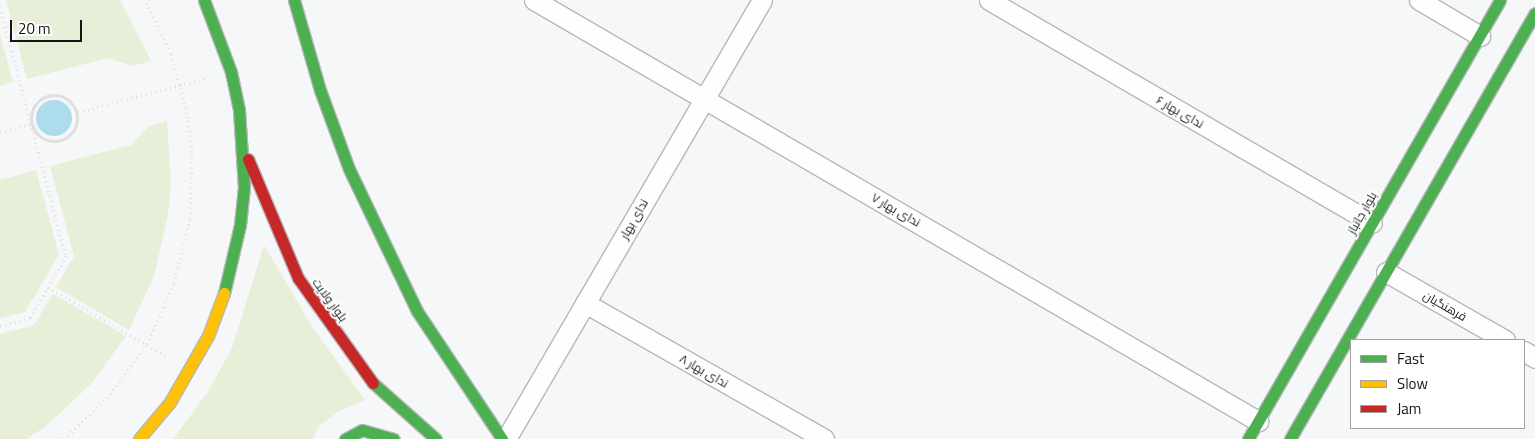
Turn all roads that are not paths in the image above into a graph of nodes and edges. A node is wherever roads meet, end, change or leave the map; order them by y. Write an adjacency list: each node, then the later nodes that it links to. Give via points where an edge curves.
1 (204, 0): 11 (main road, via 231,72)
2 (294, 0): 21 (main road, via 320,90 348,169 417,311)
3 (534, 0): 10 (street, ندای بهار ۷)
4 (762, 0): 10 (street, ندای بهار)
5 (989, 0): 12 (street, ندای بهار ۶)
6 (1419, 0): 9 (street)
7 (1500, 0): 9 (main road, بلوار جانباز)
8 (1535, 13): 13 (main road)
9 (1480, 36): 12 (main road, بلوار جانباز)
10 (704, 99): 14 (street, ندای بهار); 16 (street, ندای بهار ۷)
11 (243, 148): 17 (main road, via 244,187 234,263 219,309 191,370); 20 (main road, بلوار ولایت, via 298,278 378,390)
12 (1372, 223): 16 (main road, بلوار جانباز)
13 (1386, 272): 15 (street, فرهنگیان); 25 (main road)
14 (585, 304): 22 (street, ندای بهار); 23 (street, ندای بهار ۸)
15 (1503, 339)
16 (1258, 421): 24 (main road, بلوار جانباز)
17 (139, 439)
18 (346, 439): 19 (main road, via 362,430)
19 (394, 439)
20 (436, 439)
21 (502, 439)
22 (506, 439)
23 (824, 439)
24 (1248, 439)
25 (1290, 439)

